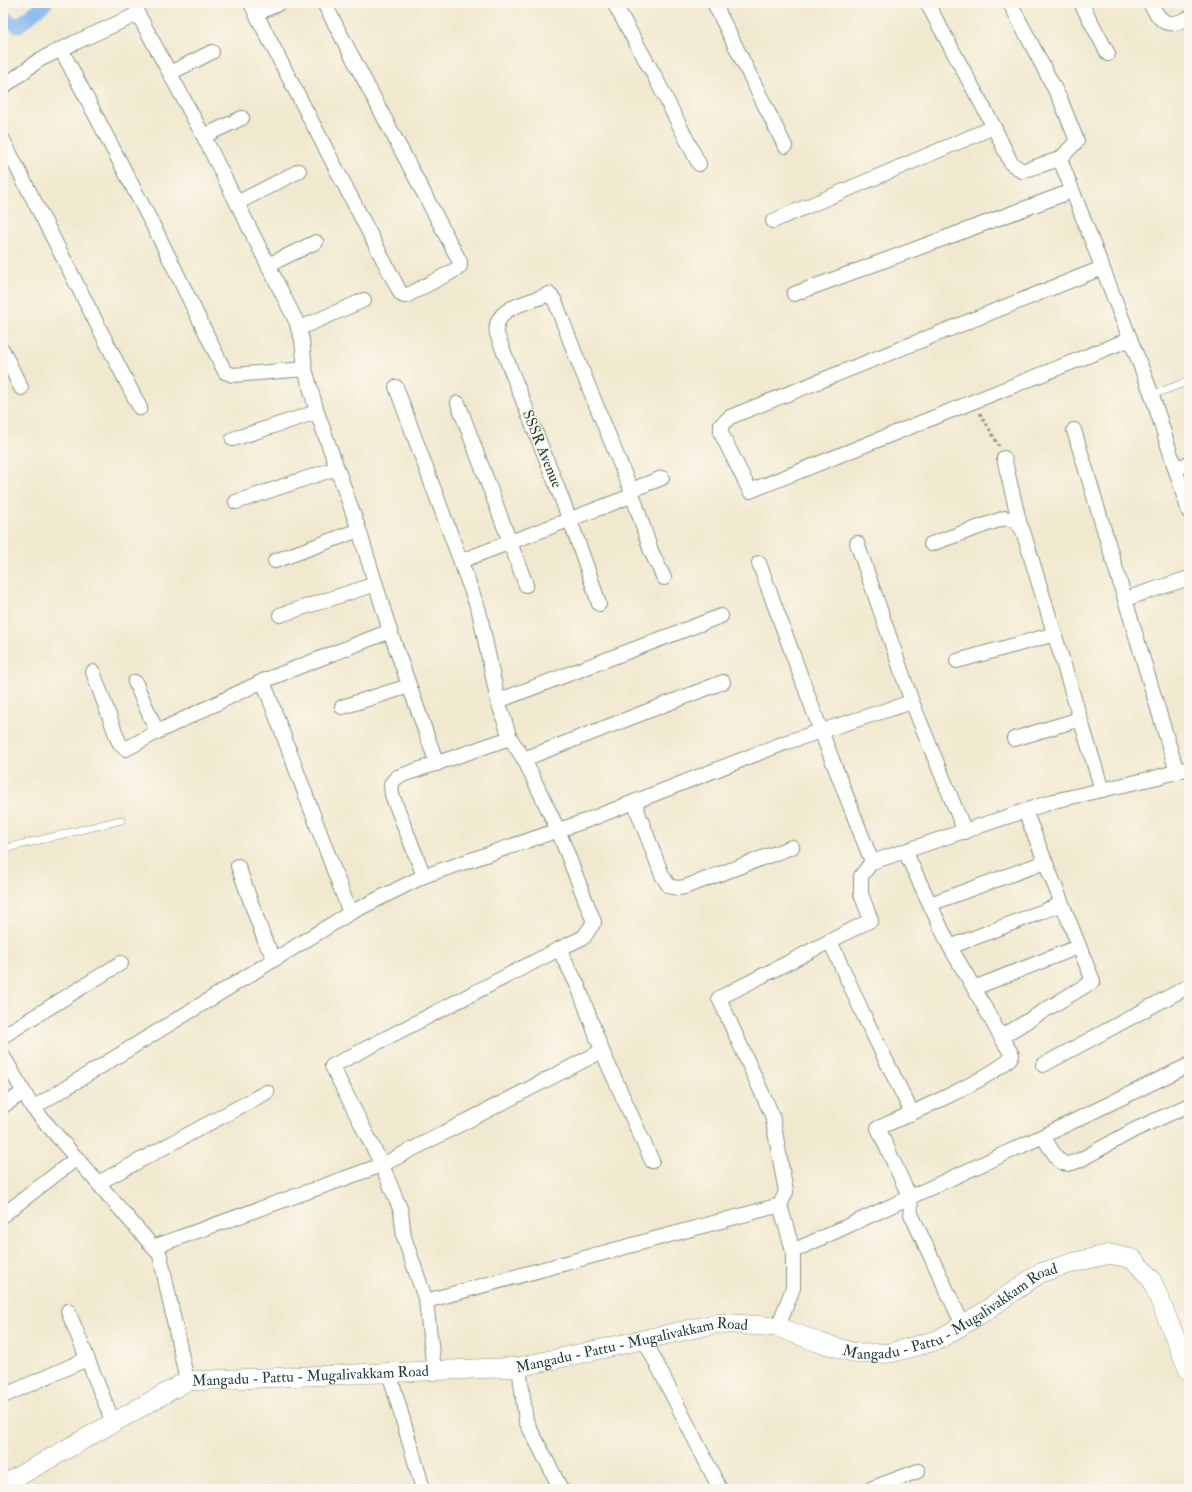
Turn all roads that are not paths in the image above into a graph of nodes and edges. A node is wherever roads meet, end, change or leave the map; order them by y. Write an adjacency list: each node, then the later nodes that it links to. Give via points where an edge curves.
1 (280, 3): 10 (street)
2 (324, 3): 10 (street, via 460,262 457,269 406,296 401,294)
3 (614, 3): 23 (street)
4 (714, 3): 21 (street)
5 (927, 3): 18 (street)
6 (1010, 3): 22 (street, via 1061,101 1077,141)
7 (1081, 3): 14 (street)
8 (1150, 3): 11 (street, via 1158,17 1166,23 1175,24)
9 (137, 9): 12 (street); 15 (street)
10 (254, 9)
11 (1189, 18)
12 (61, 49): 16 (street, via 39,60); 36 (street, via 225,372 233,375)
13 (212, 52): 15 (street)
14 (1108, 54)
15 (170, 73): 19 (street)
16 (3, 87)
17 (242, 118): 19 (street)
18 (994, 127): 22 (street, via 1011,163 1022,171); 27 (street)
19 (204, 136): 26 (street)
20 (3, 140): 42 (street)
21 (785, 146)
22 (1060, 159): 25 (street)
23 (699, 164)
24 (299, 171): 26 (street)
25 (1072, 191): 30 (street); 31 (street)
26 (237, 203): 29 (street)
27 (773, 221)
28 (316, 242): 29 (street)
29 (268, 265): 33 (street)
30 (1102, 268): 34 (street); 34 (street, via 730,418 721,425 721,433 750,491)
31 (794, 294)
32 (364, 300): 33 (street)
33 (298, 329): 36 (street)
34 (1130, 339): 40 (street)
35 (3, 351): 39 (street)
36 (305, 368): 43 (street)
37 (1189, 381): 40 (lane)
38 (396, 387): 61 (street)
39 (21, 388)
40 (1152, 395): 49 (street)
41 (458, 403): 57 (street)
42 (140, 408)
43 (317, 412): 45 (street); 48 (street)
44 (1074, 430): 67 (street)
45 (233, 439)
46 (1004, 458): 55 (street)
47 (1189, 464): 49 (street)
48 (337, 468): 52 (street); 56 (street)
49 (1175, 468): 53 (street)
50 (662, 478): 51 (street)
51 (631, 490): 54 (street, via 631,496); 54 (street, SSSR Avenue, via 552,297 549,294 508,309 497,322 497,334); 63 (street, via 651,551)
52 (236, 502)
53 (1189, 512)
54 (570, 520): 57 (street); 68 (street, SSSR Avenue)
55 (1020, 525): 59 (street, via 1005,518); 72 (street)
56 (358, 530): 60 (street); 65 (street)
57 (511, 542): 61 (street); 66 (street)
58 (857, 543): 80 (street)
59 (931, 544)
60 (275, 561)
61 (461, 562): 79 (street, via 479,610)
62 (759, 563): 83 (street)
63 (664, 578)
64 (1189, 578): 67 (street)
65 (376, 584): 69 (street); 71 (street)
66 (526, 585)
67 (1125, 599): 89 (street)
68 (598, 604)
69 (280, 615)
70 (721, 616): 79 (street)
71 (390, 631): 75 (street); 78 (street)
72 (1054, 634): 73 (street); 82 (street)
73 (957, 661)
74 (93, 672): 84 (street, via 121,745 126,749)
75 (263, 681): 84 (street); 105 (street)
76 (135, 682): 84 (street)
77 (723, 682): 87 (street)
78 (409, 686): 81 (street); 88 (street)
79 (498, 701): 85 (street)
80 (912, 702): 83 (street); 95 (street)
81 (342, 707)
82 (1080, 719): 86 (street); 90 (street)
83 (821, 731): 91 (street); 99 (street)
84 (158, 732)
85 (510, 738): 87 (street); 88 (street)
86 (1014, 739)
87 (524, 759): 94 (street)
88 (436, 764): 102 (street, via 397,778 391,784 392,795)
89 (1183, 770): 90 (street)
90 (1102, 790): 92 (street, via 1054,801)
91 (634, 802): 94 (street); 96 (street, via 662,876 669,886 685,887)
92 (1026, 811): 95 (street); 100 (street)
93 (121, 820): 97 (lane)
94 (558, 830): 102 (street); 108 (street, via 594,922 584,937)
95 (965, 832): 98 (street)
96 (792, 846)
97 (3, 849)
98 (905, 851): 99 (street); 103 (street)
99 (872, 862): 106 (street, via 861,876 861,894 871,920)
100 (1045, 862): 103 (street); 104 (street)
101 (238, 866): 110 (street, via 266,944)
102 (424, 876): 105 (street)
103 (930, 904): 107 (street)
104 (1062, 904): 107 (street); 109 (street)
105 (350, 913): 110 (street)
106 (830, 941): 125 (street); 132 (street, via 719,998 772,1115 786,1192)
107 (950, 947): 113 (street)
108 (559, 948): 116 (street, via 578,986); 129 (street, via 332,1066)
109 (1078, 948): 113 (street); 115 (street, via 1093,981)
110 (275, 958): 124 (street)
111 (121, 964): 114 (street)
112 (1189, 986): 118 (street)
113 (974, 988): 115 (street)
114 (3, 1036)
115 (1001, 1037): 125 (street, via 1012,1055 1008,1062 989,1075)
116 (602, 1051): 128 (street); 129 (street)
117 (3, 1056): 120 (street)
118 (1043, 1065)
119 (1189, 1065): 126 (street)
120 (24, 1092): 123 (street); 124 (street)
121 (267, 1092): 130 (street)
122 (1189, 1105): 126 (street, via 1134,1130 1070,1164 1063,1163 1057,1157)
123 (3, 1106)
124 (33, 1108): 127 (street)
125 (912, 1113): 131 (street, via 878,1128)
126 (1043, 1136): 131 (street)
127 (77, 1158): 130 (street); 133 (street)
128 (652, 1161)
129 (382, 1165): 134 (street); 136 (street, via 402,1211 404,1237)
130 (98, 1184): 134 (street)
131 (910, 1198): 135 (street); 138 (street, via 911,1214)
132 (780, 1205): 135 (street); 136 (street)
133 (3, 1215)
134 (154, 1247): 146 (street, via 160,1255)
135 (793, 1251): 139 (street, via 793,1288)
136 (426, 1301): 143 (street)
137 (68, 1311): 141 (street)
138 (963, 1325): 139 (street, Mangadu - Pattu - Mugalivakkam Road, via 938,1340 890,1353 859,1354); 144 (street, Mangadu - Pattu - Mugalivakkam Road, via 1040,1274 1110,1254 1133,1259 1151,1279)
139 (778, 1327): 140 (street, Mangadu - Pattu - Mugalivakkam Road, via 719,1322)
140 (644, 1339): 142 (street, Mangadu - Pattu - Mugalivakkam Road); 153 (street)
141 (87, 1359): 147 (street); 148 (street)
142 (519, 1367): 143 (street, Mangadu - Pattu - Mugalivakkam Road); 152 (street, via 526,1421)
143 (434, 1370): 145 (street, Mangadu - Pattu - Mugalivakkam Road)
144 (1189, 1371)
145 (389, 1372): 146 (street, Mangadu - Pattu - Mugalivakkam Road); 151 (street)
146 (187, 1380): 148 (street, Mangadu - Pattu - Mugalivakkam Road)
147 (3, 1396)
148 (113, 1422): 150 (street, Mangadu - Pattu - Mugalivakkam Road)
149 (918, 1471): 154 (street)
150 (3, 1485)
151 (423, 1489)
152 (561, 1489)
153 (720, 1489)
154 (870, 1489)

